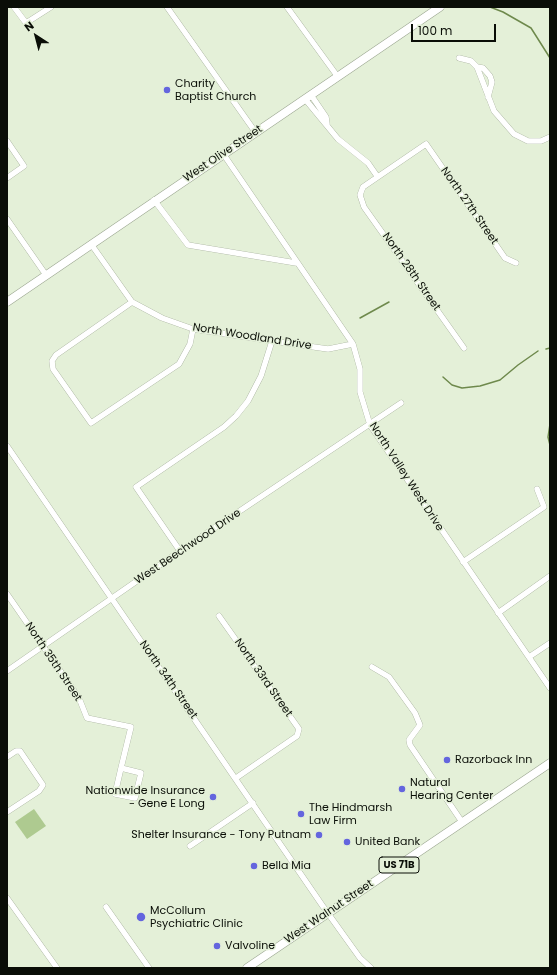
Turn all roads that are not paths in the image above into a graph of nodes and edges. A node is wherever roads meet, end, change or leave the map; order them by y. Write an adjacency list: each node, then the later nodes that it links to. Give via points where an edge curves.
1 (14, 7): 2 (street, via 26,23)
2 (51, 7)
3 (167, 7): 11 (street)
4 (287, 7): 8 (street)
5 (440, 7): 8 (main road, West Olive Street)
6 (460, 58): 7 (street, via 471,61)
7 (477, 67): 10 (street); 10 (street, via 483,68 490,76 492,82)
8 (338, 77): 9 (main road, West Olive Street)
9 (308, 97): 11 (main road, West Olive Street); 15 (street, via 322,121 338,139 368,163)
10 (488, 97): 12 (street, via 494,111 514,134 528,141 542,141)
11 (256, 133): 14 (main road, West Olive Street)
12 (550, 137)
13 (7, 141): 16 (street, via 24,166)
14 (224, 155): 17 (main road, West Olive Street); 20 (street, North Valley West Drive)
15 (377, 176): 21 (street, North 27th Street, via 426,144 505,258); 28 (street, North 28th Street, via 363,187 360,195 364,207)
16 (7, 178)
17 (154, 200): 19 (main road, West Olive Street); 20 (street, via 188,245)
18 (7, 219): 22 (street)
19 (91, 244): 22 (main road, West Olive Street); 24 (street, North Woodland Drive)
20 (296, 263): 27 (street, North Valley West Drive)
21 (516, 263)
22 (46, 275): 23 (main road, West Olive Street)
23 (7, 302)
24 (132, 302): 25 (street, North Woodland Drive, via 162,318); 25 (street, via 56,355 52,361 53,369 91,423 179,364 190,344)
25 (193, 328): 26 (street, North Woodland Drive)
26 (272, 341): 27 (street, North Woodland Drive, via 328,349); 33 (street, via 261,376 248,401 236,416 224,427 136,487)
27 (353, 344): 30 (street, North Valley West Drive, via 360,369 360,392)
28 (464, 348)
29 (401, 403): 30 (street, West Beechwood Drive)
30 (370, 425): 33 (street, West Beechwood Drive); 34 (street, North Valley West Drive)
31 (7, 446): 37 (street, North 34th Street)
32 (537, 488): 34 (street, via 544,507)
33 (180, 551): 37 (street, West Beechwood Drive)
34 (463, 562): 38 (street, North Valley West Drive)
35 (550, 576): 38 (street)
36 (7, 594): 41 (street, North 35th Street)
37 (112, 599): 41 (street, West Beechwood Drive); 49 (street, North 34th Street)
38 (498, 613): 42 (street, North Valley West Drive)
39 (219, 616): 49 (street, North 33rd Street, via 299,729 298,736)
40 (550, 642): 42 (street)
41 (43, 647): 44 (street, West Beechwood Drive); 48 (street, North 35th Street, via 79,698 87,718 131,727)
42 (529, 657): 45 (street, North Valley West Drive)
43 (372, 667): 52 (street, via 389,678 415,713 420,725 409,740 410,745)
44 (7, 671)
45 (550, 688)
46 (7, 757): 51 (street, via 20,751 43,785 39,791)
47 (550, 763): 52 (main road, West Walnut Street / US 71B)
48 (121, 768): 48 (street, North 35th Street, via 115,794 135,798 141,773)
49 (236, 778): 50 (street, North 34th Street)
50 (253, 803): 53 (street); 56 (street, North 34th Street)
51 (7, 812)
52 (462, 822): 56 (main road, West Walnut Street / US 71B)
53 (190, 846)
54 (7, 898): 57 (street)
55 (106, 906): 58 (street)
56 (328, 913): 59 (main road, West Walnut Street / US 71B); 60 (street, North 34th Street, via 360,958)
57 (57, 968)
58 (149, 968)
59 (247, 968)
60 (371, 968)

